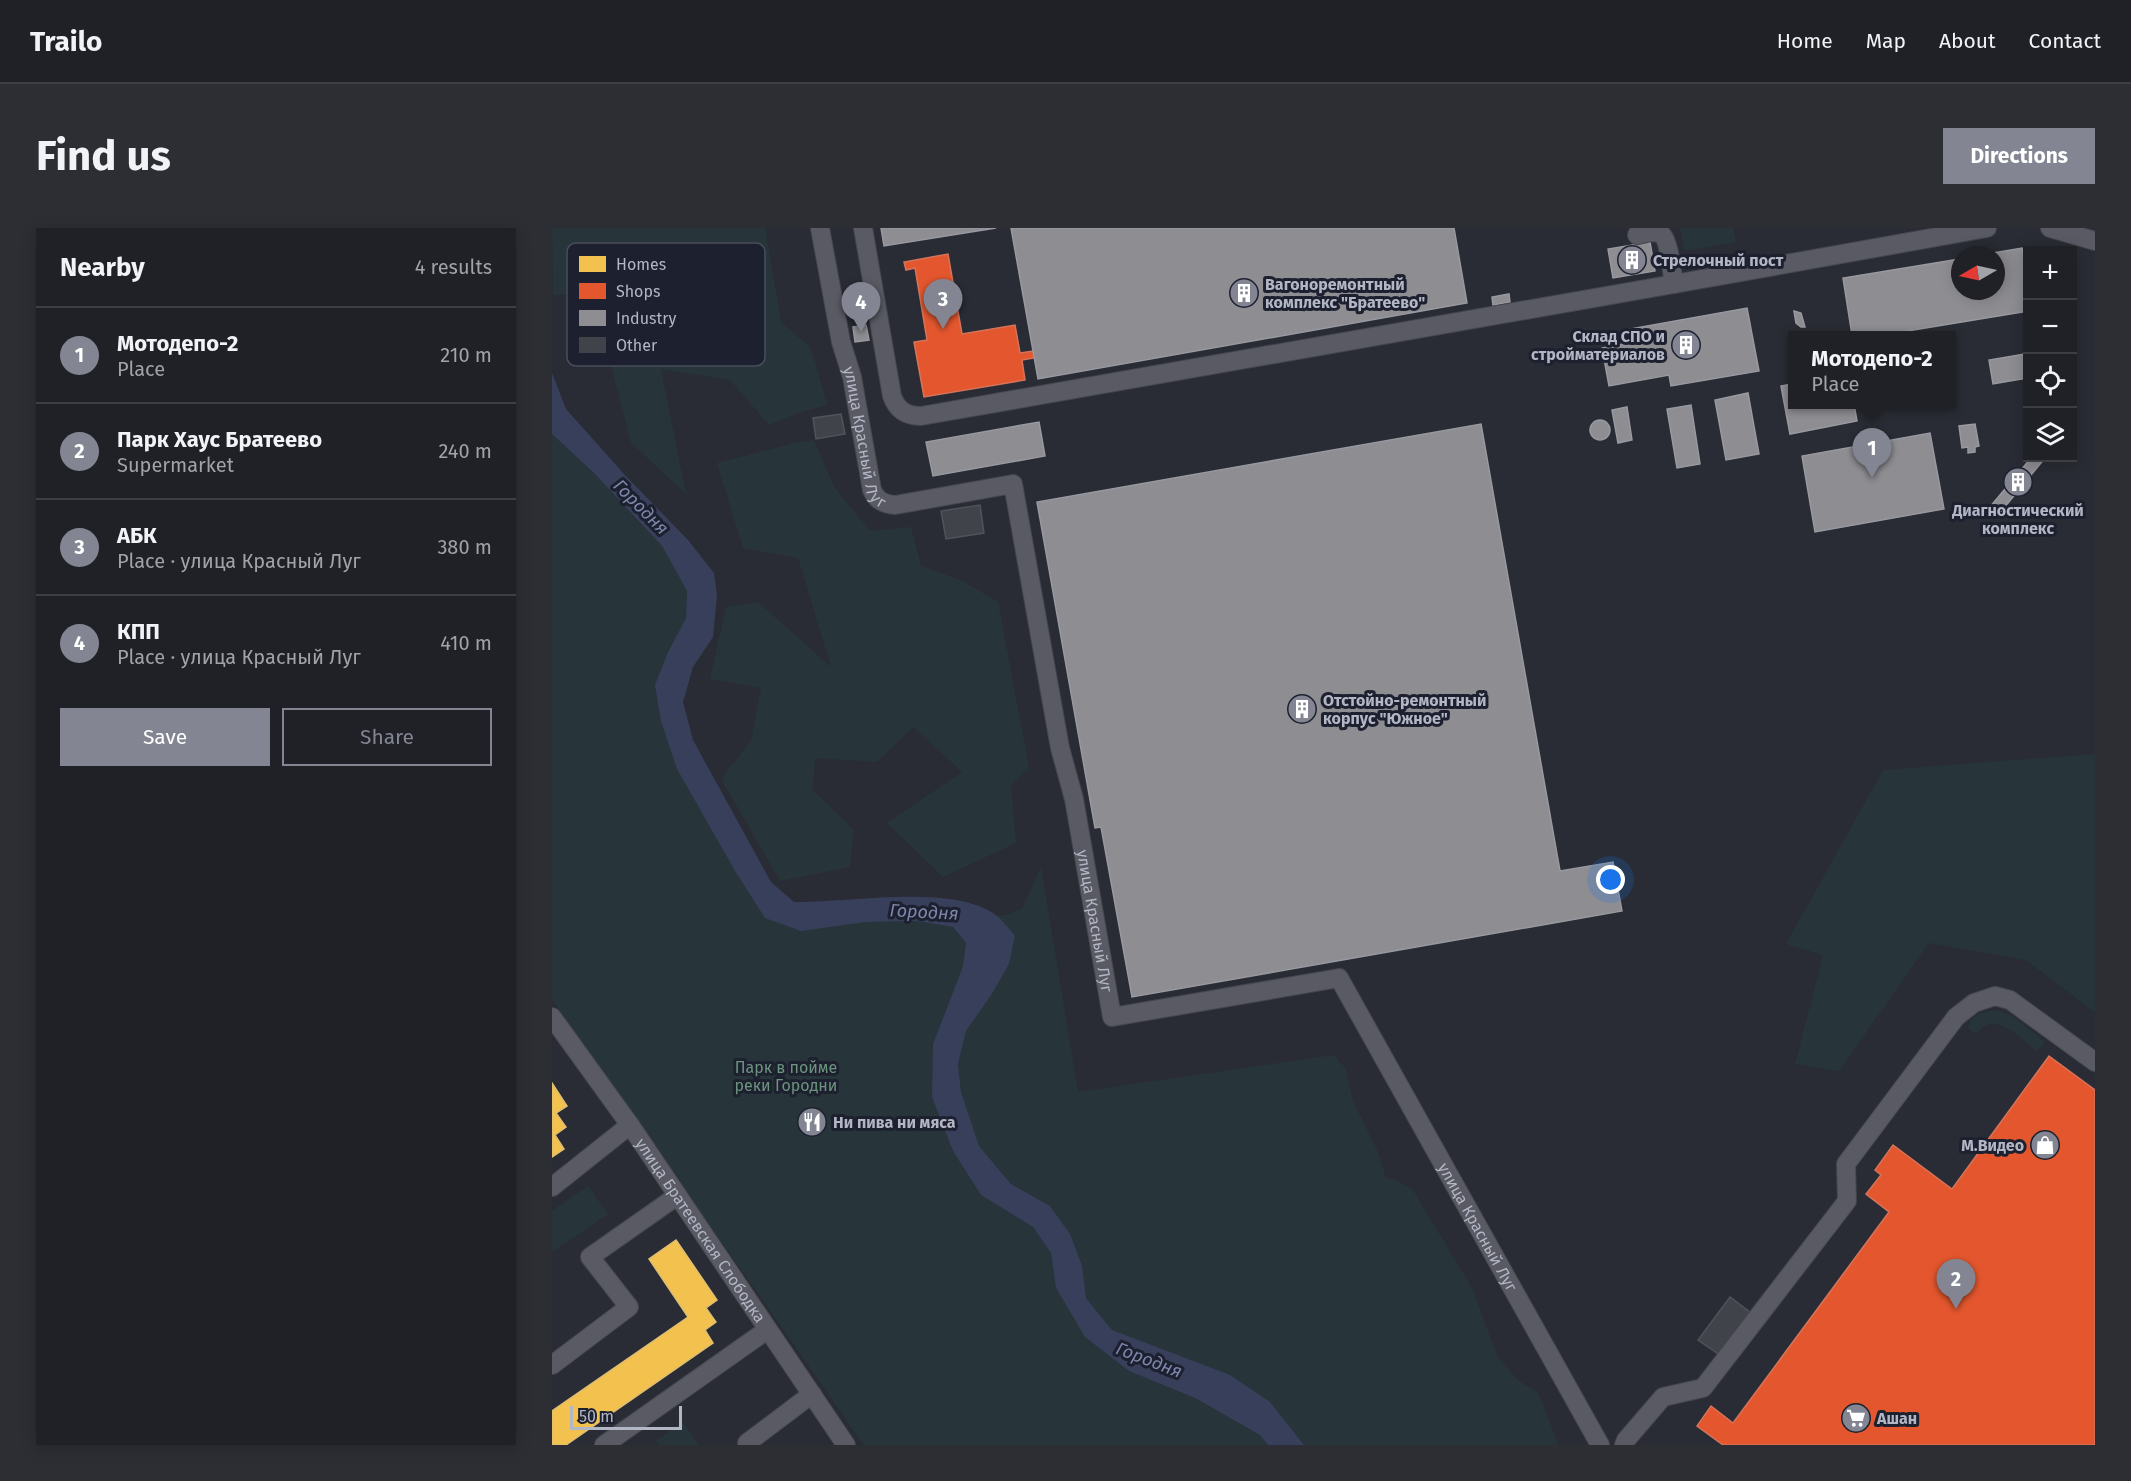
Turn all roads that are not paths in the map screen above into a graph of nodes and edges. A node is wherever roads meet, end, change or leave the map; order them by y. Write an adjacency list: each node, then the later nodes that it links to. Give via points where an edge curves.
1 (820, 228): 19 (street, улица Красный Луг, via 876,497 895,505 1013,484 1112,1017 1339,978)
2 (863, 228): 7 (street, via 892,396 895,405 912,416)
3 (1987, 228): 7 (street)
4 (2050, 228): 6 (street)
5 (1637, 235): 7 (street, via 1662,234)
6 (2095, 241)
7 (1674, 284)
8 (552, 1017): 10 (street, улица Братеевская Слободка)
9 (2095, 1062): 20 (street, via 2010,1000 1995,996 1974,1003 1956,1017 1846,1164 1847,1201 1704,1388 1663,1398)
10 (630, 1125): 11 (street); 12 (street, улица Братеевская Слободка)
11 (552, 1187)
12 (677, 1196): 13 (street, улица Братеевская Слободка); 14 (street, via 590,1257 629,1307)
13 (767, 1330): 15 (street, улица Братеевская Слободка); 16 (street)
14 (552, 1365)
15 (812, 1394): 17 (street); 18 (street, улица Братеевская Слободка)
16 (604, 1445)
17 (749, 1445)
18 (846, 1445)
19 (1600, 1445)
20 (1624, 1445)

